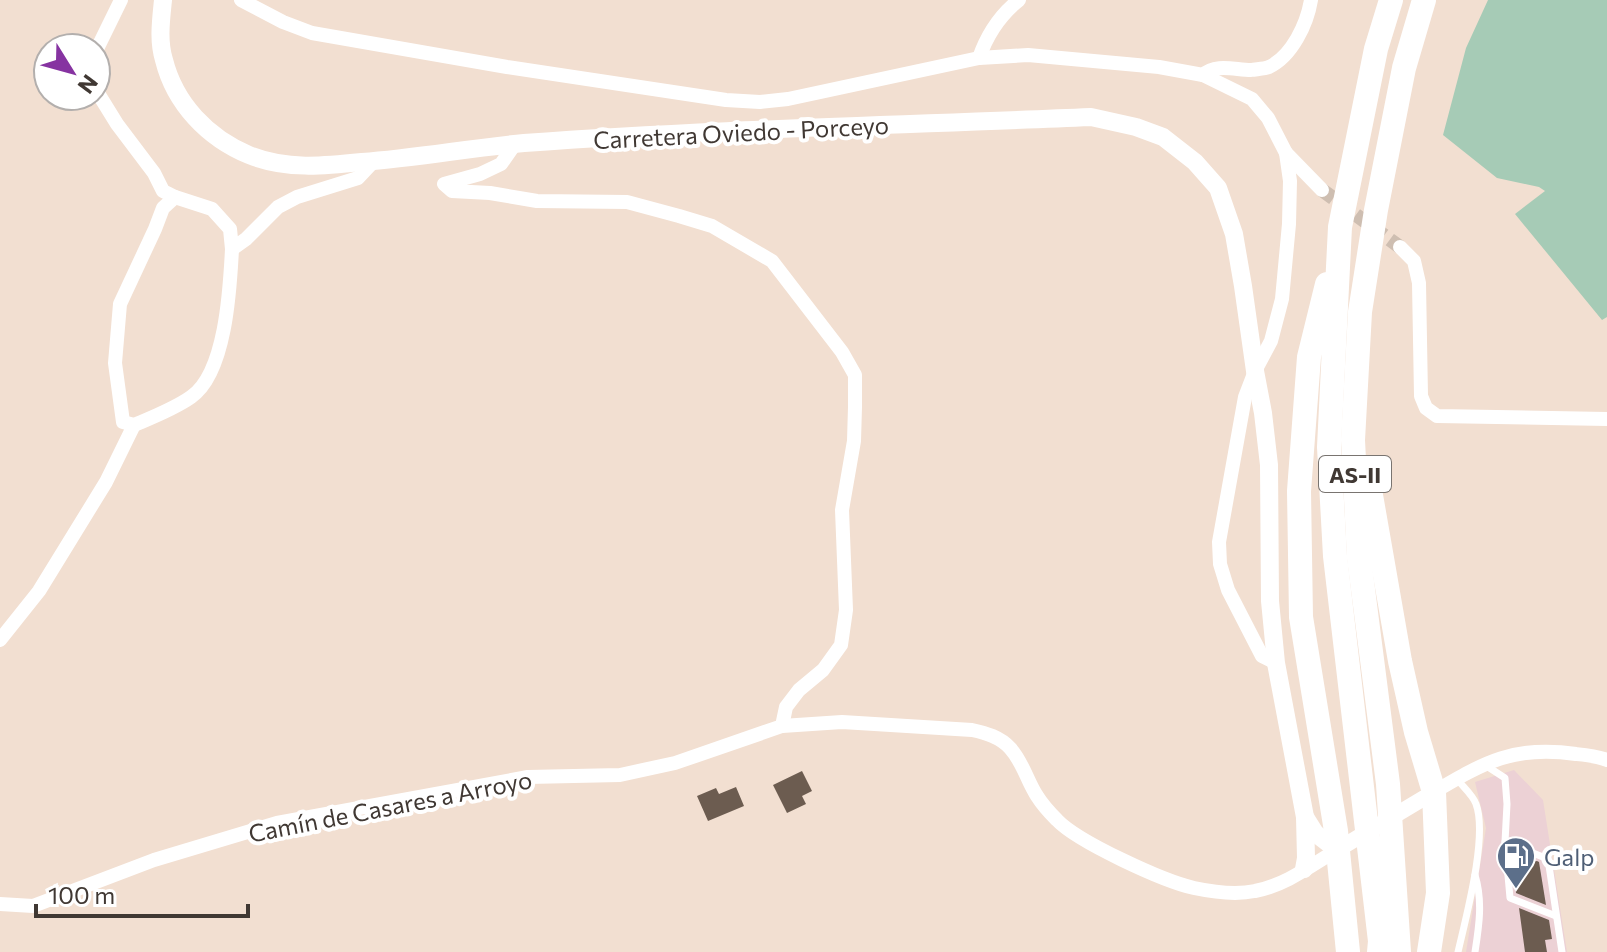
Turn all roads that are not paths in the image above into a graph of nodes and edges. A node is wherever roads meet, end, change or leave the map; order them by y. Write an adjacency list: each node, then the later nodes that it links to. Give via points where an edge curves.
1 (121, 0): 9 (street)
2 (163, 0): 15 (main road, Carretera Oviedo - Porceyo, via 163,59 184,105 201,126 225,144 272,163 303,167)
3 (241, 0): 8 (street)
4 (1019, 0): 10 (street, via 1004,12)
5 (1311, 0): 11 (street, via 1300,34 1268,68 1221,68)
6 (1391, 0): 18 (highway, AS-II)
7 (1424, 0): 21 (highway, AS-II, via 1392,122)
8 (266, 5): 10 (street, via 283,22 312,33 726,100 788,99)
9 (105, 32)
10 (979, 58): 11 (street, via 1028,55)
11 (1203, 75): 14 (street, via 1252,99)
12 (110, 112): 17 (street, via 163,191)
13 (515, 144): 15 (main road, Carretera Oviedo - Porceyo); 22 (main road, Carretera Oviedo - Porceyo, via 1091,117 1136,127 1163,137 1218,188 1234,234); 27 (street, via 501,164 444,184 452,191 537,201 627,202 712,226 772,261 855,375 854,441 842,510 846,610 841,645 786,707)
14 (1286, 153): 16 (street); 22 (street, via 1289,224 1282,299 1271,341)
15 (374, 161): 20 (street, via 358,178 278,207)
16 (1322, 190)
17 (175, 197): 20 (street, via 212,209 230,229); 24 (street, via 163,208 120,304 115,363 123,422)
18 (1340, 227): 34 (highway, via 1309,357 1299,491 1301,617 1334,816); 40 (highway, AS-II, via 1329,447 1335,556)
19 (1400, 247): 23 (street, via 1414,261 1419,283 1421,396 1426,408 1437,416)
20 (232, 249): 24 (street, via 230,297 211,372 193,396)
21 (1360, 312): 31 (highway, via 1366,467 1400,661); 41 (highway, AS-II, via 1353,440 1359,558 1388,784)
22 (1255, 371): 26 (main road, Carretera Oviedo - Porceyo, via 1269,465); 26 (street, Carretera Oviedo - Porceyo, via 1245,397 1221,524 1220,564 1262,656)
23 (1607, 419)
24 (134, 425): 25 (street, via 106,482 39,591)
25 (0, 640)
26 (1276, 663): 32 (main road, Carretera Oviedo - Porceyo)
27 (782, 726): 35 (street, Camín de Casares a Arroyo, via 842,722 990,734 1009,746 1058,822 1097,847 1190,887 1255,892); 37 (street, Camín de Casares a Arroyo, via 675,763 620,775 528,777 277,823 154,860 33,906)
28 (1607, 760): 29 (street, via 1550,750)
29 (1483, 764): 30 (street); 33 (lane, via 1505,778)
30 (1457, 779): 31 (street); 36 (lane, via 1476,803 1480,825)
31 (1434, 792): 34 (street); 42 (highway, via 1438,893)
32 (1305, 817): 34 (main road, via 1315,833); 35 (main road, Carretera Oviedo - Porceyo)
33 (1505, 842): 38 (lane, via 1548,859); 38 (lane, via 1510,898)
34 (1346, 845): 35 (street, Camín de Casares a Arroyo); 39 (highway)
35 (1304, 869)
36 (1475, 874): 43 (lane); 44 (lane, via 1480,921)
37 (0, 904)
38 (1556, 916): 45 (lane)
39 (1348, 952)
40 (1379, 952)
41 (1399, 952)
42 (1429, 952)
43 (1458, 952)
44 (1475, 952)
45 (1562, 952)

